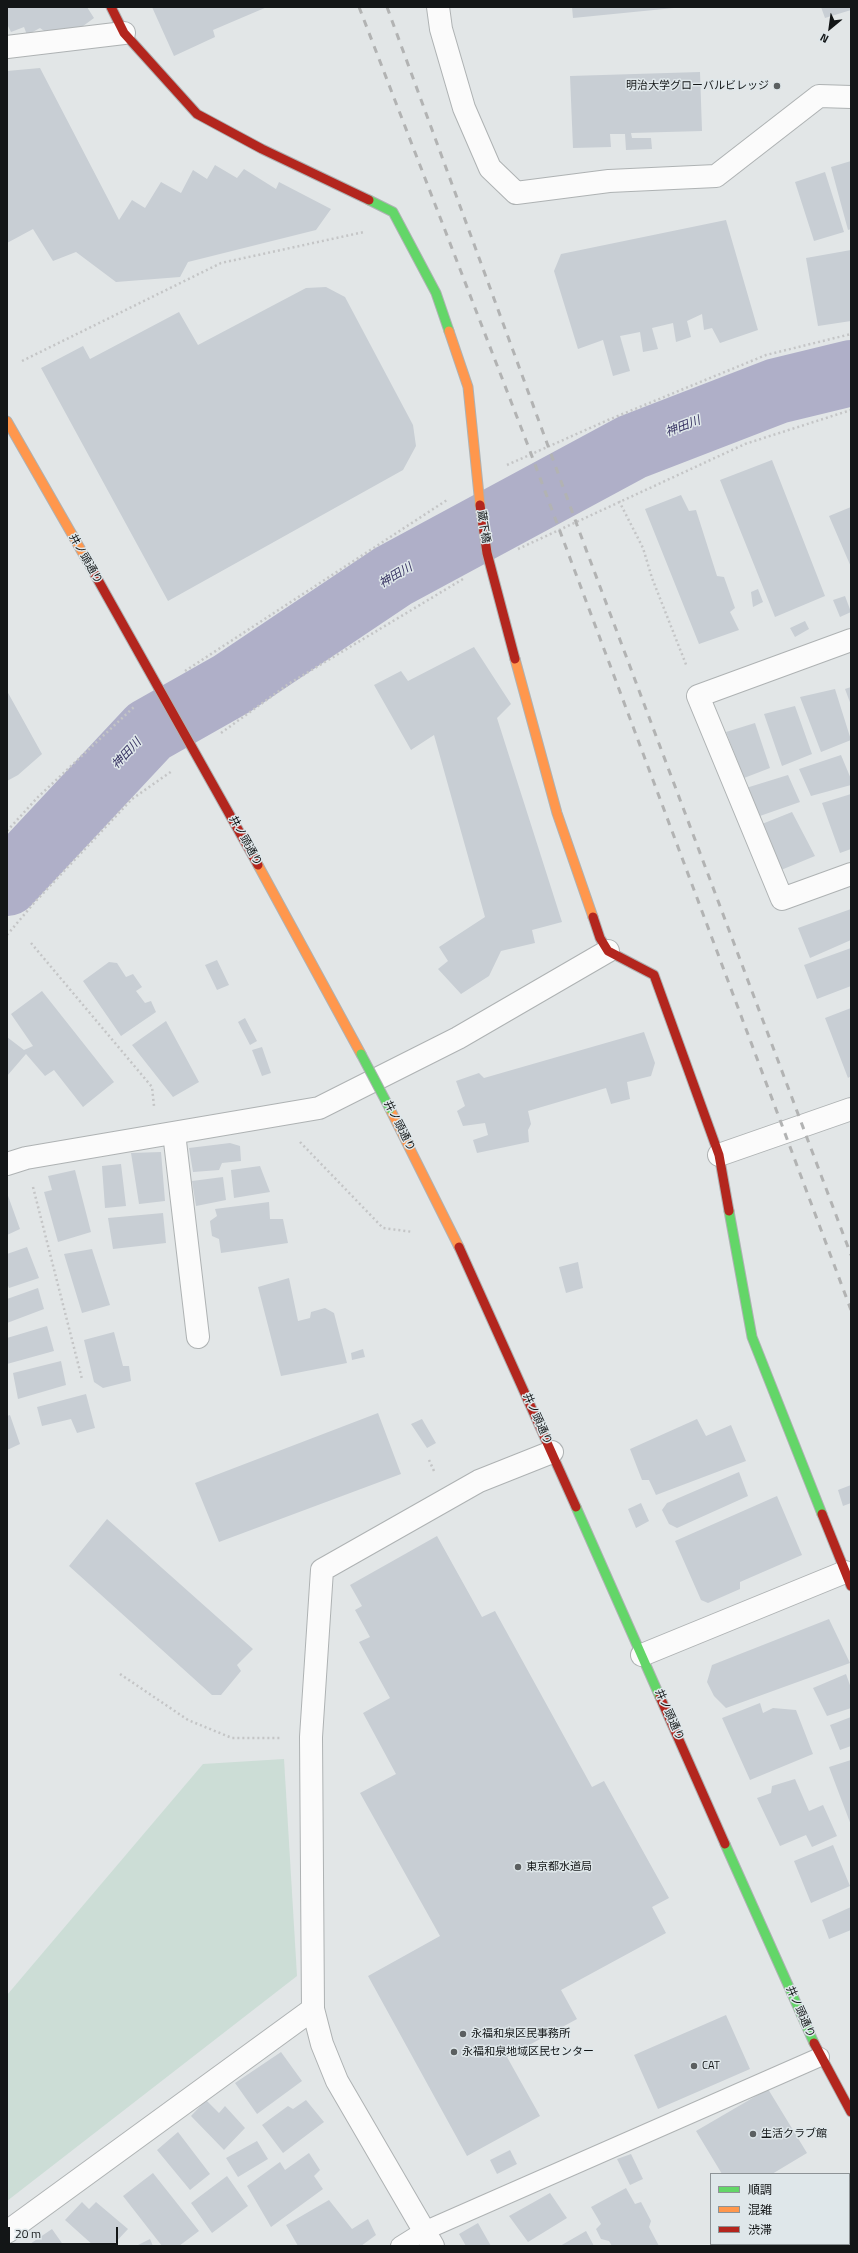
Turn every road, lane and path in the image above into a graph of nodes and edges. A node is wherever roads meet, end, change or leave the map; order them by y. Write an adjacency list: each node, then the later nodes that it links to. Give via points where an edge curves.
1 (111, 7): 3 (main road, 蔵下橋)
2 (438, 7): 5 (street, via 441,28 464,108 490,168 516,193 609,181 716,176 819,96)
3 (124, 33): 4 (street); 6 (main road, 蔵下橋, via 197,114 262,149 393,212)
4 (7, 47)
5 (851, 97)
6 (400, 225): 8 (path, via 221,263); 26 (main road, 蔵下橋, via 436,293 468,387 487,553 557,813 600,938)
7 (851, 334): 11 (path, via 766,355)
8 (22, 362)
9 (851, 410): 13 (path, via 745,444)
10 (7, 421): 35 (main road, 井ノ頭通り, bridge, via 190,743 361,1054 450,1229)
11 (523, 458)
12 (454, 496): 17 (path)
13 (619, 501): 14 (path); 18 (path, via 643,548 652,578)
14 (514, 550)
15 (468, 576): 20 (path, via 290,684)
16 (851, 640): 18 (street)
17 (184, 671)
18 (698, 696): 23 (street, via 782,899)
19 (136, 705): 22 (path, via 38,797)
20 (218, 736)
21 (172, 770): 24 (path, via 132,799 34,903)
22 (7, 831)
23 (851, 874)
24 (7, 936)
25 (31, 942): 29 (path, via 152,1088)
26 (608, 951): 28 (street, via 444,1045 319,1108); 30 (main road, via 654,975)
27 (851, 1109): 30 (street)
28 (283, 1115): 29 (street); 32 (path, via 297,1139 383,1228)
29 (165, 1134): 31 (street); 33 (street)
30 (718, 1155): 36 (main road, via 752,1337)
31 (16, 1161): 34 (path)
32 (413, 1232)
33 (198, 1337)
34 (82, 1379)
35 (552, 1452): 37 (main road, 井ノ頭通り); 39 (street, via 479,1481 322,1570)
36 (848, 1579): 37 (street)
37 (642, 1655): 41 (main road, 井ノ頭通り)
38 (120, 1674): 39 (path, via 188,1720 232,1738)
39 (310, 1738): 40 (street)
40 (313, 2009): 43 (street); 44 (street, via 322,2044 337,2081)
41 (820, 2057): 42 (main road, 井ノ頭通り); 44 (lane)
42 (851, 2112)
43 (7, 2232)
44 (428, 2238): 45 (lane)
45 (400, 2246)

